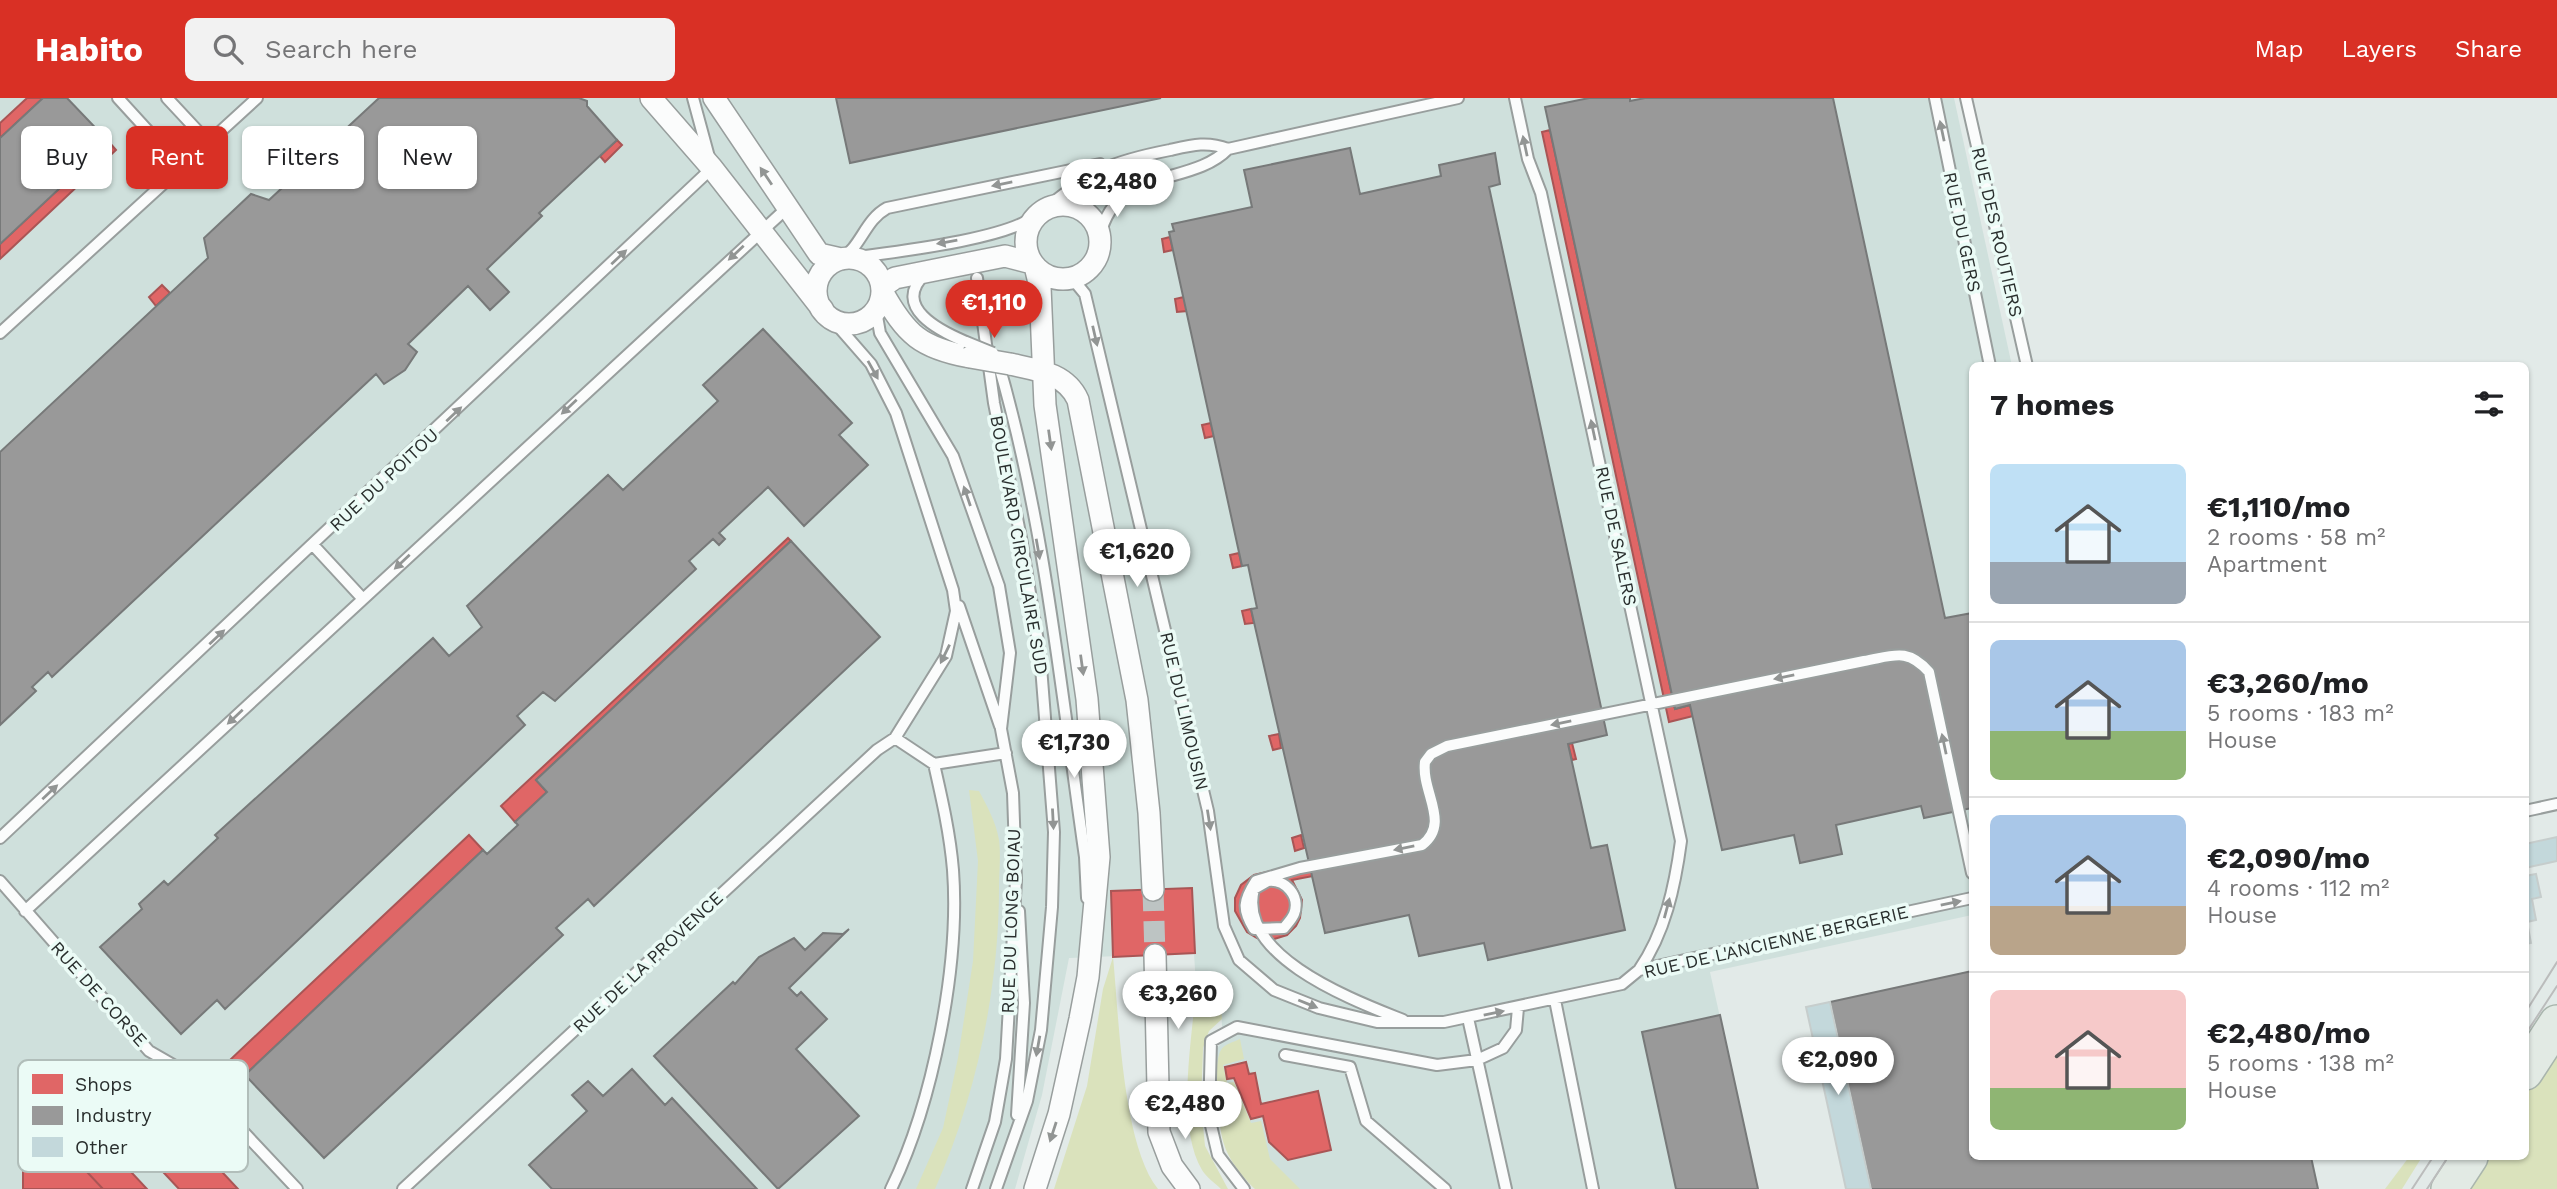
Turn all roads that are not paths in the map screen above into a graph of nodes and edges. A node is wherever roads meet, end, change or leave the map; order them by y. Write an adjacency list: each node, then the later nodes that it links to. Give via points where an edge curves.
1 (118, 98): 11 (lane)
2 (167, 98): 12 (lane)
3 (257, 98): 13 (lane)
4 (651, 98): 16 (street)
5 (693, 98): 16 (lane)
6 (714, 98): 18 (street, one-way to 6)
7 (1458, 98): 14 (lane)
8 (1515, 98): 57 (lane, RUE DE SALERS, one-way to 8, via 1664,922 1681,841 1541,193 1528,159)
9 (1935, 98): 32 (lane, RUE DU GERS, one-way to 9)
10 (1966, 98): 33 (lane, RUE DES ROUTIERS)
11 (144, 126)
12 (193, 126)
13 (226, 126)
14 (1228, 149): 15 (lane, via 1210,142); 21 (lane, via 1209,164 1147,181 1130,192 1105,219)
15 (1117, 161): 19 (lane, via 1079,182); 22 (lane, one-way to 22, via 887,208 871,219)
16 (712, 168): 20 (street); 35 (lane, RUE DU POITOU, one-way to 16)
17 (157, 189): 30 (lane)
18 (787, 208): 20 (lane); 22 (street, via 819,254)
19 (1040, 213): 21 (street, via 1056,204 1080,208 1097,225); 22 (lane, one-way to 22, via 996,233); 23 (street, via 1026,236 1025,246)
20 (761, 229): 28 (street); 37 (lane, one-way to 37)
21 (1100, 236): 26 (street, via 1097,258 1090,268)
22 (846, 259): 27 (street, via 868,264 879,278); 28 (street, via 823,270 818,280 818,301)
23 (1034, 265): 24 (street, via 1005,256); 26 (street, via 1043,274); 34 (street, via 1040,287)
24 (933, 270): 27 (street, via 888,280); 31 (lane, via 919,280 916,305 936,329)
25 (977, 278): 29 (lane, BOULEVARD CIRCULAIRE SUD)
26 (1067, 279): 61 (lane, RUE DU LIMOUSIN, one-way to 61, via 1081,287 1088,307 1208,811 1224,926 1239,960 1274,990 1319,1008)
27 (881, 293): 28 (street, via 868,318 859,322 839,322); 31 (street, via 918,341 939,351); 38 (lane, RUE DU LONG BOIAU, one-way to 27, via 1010,653 999,586 944,436 880,333)
28 (826, 314): 36 (lane, one-way to 36, via 871,364 896,413)
29 (984, 316): 55 (lane, one-way to 55, via 1009,398 1045,588 1085,857); 69 (lane, BOULEVARD CIRCULAIRE SUD, one-way to 69, via 994,403 1040,654 1054,832 1041,1030 1027,1101)
30 (0, 333)
31 (968, 350): 34 (street, bridge)
32 (1989, 362)
33 (2026, 362)
34 (1023, 366): 48 (street, via 1064,379 1078,400 1137,701); 55 (street, one-way to 55, via 1097,797 1099,858)
35 (314, 546): 37 (lane); 44 (lane, RUE DU POITOU, one-way to 35)
36 (953, 590): 38 (lane); 39 (lane, one-way to 39, via 955,626 946,656)
37 (363, 599): 50 (lane, one-way to 50)
38 (1001, 729): 40 (lane, RUE DU LONG BOIAU)
39 (895, 737): 41 (lane); 72 (lane, RUE DE LA PROVENCE)
40 (1006, 753): 41 (lane); 46 (lane, RUE DU LONG BOIAU, via 1016,828)
41 (934, 764): 73 (lane, via 953,870 950,951 932,1065 915,1128)
42 (2557, 804): 43 (lane)
43 (2529, 810)
44 (0, 838)
45 (1969, 859): 51 (lane, one-way to 51, via 1929,671 1912,656 1864,661 1447,746 1425,762 1436,826 1431,838 1422,845 1256,881 1244,900 1245,914 1254,929)
46 (1016, 880): 69 (lane, via 1024,1037); 74 (lane, RUE DU LONG BOIAU, via 1003,1079 995,1122)
47 (0, 881): 50 (lane, RUE DE CORSE)
48 (1153, 890)
49 (1969, 899): 57 (lane, RUE DE L'ANCIENNE BERGERIE, one-way to 49)
50 (25, 911): 65 (lane, RUE DE CORSE, via 149,1051)
51 (1261, 930)
52 (1261, 930): 53 (lane, one-way to 53, via 1284,928 1294,914 1293,893 1277,880 1254,889 1250,904)
53 (1261, 930)
54 (1261, 930): 62 (lane, one-way to 62, via 1298,969 1336,993)
55 (1092, 941): 76 (street, one-way to 76, via 1059,1114)
56 (1155, 955): 77 (street, via 1159,1132 1172,1166)
57 (1639, 970): 58 (lane, RUE DE L'ANCIENNE BERGERIE, via 1622,984)
58 (1555, 1000): 59 (lane, RUE DE L'ANCIENNE BERGERIE); 81 (lane)
59 (1518, 1008): 60 (lane, RUE DE L'ANCIENNE BERGERIE, one-way to 59); 66 (lane, via 1516,1030 1503,1048)
60 (1468, 1018): 62 (lane, RUE DE L'ANCIENNE BERGERIE); 66 (lane)
61 (1377, 1022): 62 (lane, RUE DE L'ANCIENNE BERGERIE)
62 (1409, 1023)
63 (2557, 1023): 67 (highway)
64 (1285, 1055): 79 (lane, via 1350,1067 1366,1121)
65 (165, 1060)
66 (1477, 1060): 78 (lane, via 1417,1063 1237,1027 1217,1035 1211,1041 1209,1117 1218,1155); 80 (lane)
67 (2529, 1066)
68 (248, 1137): 71 (lane, RUE DE CORSE)
69 (1012, 1146): 75 (lane)
70 (2468, 1160): 82 (highway)
71 (297, 1189)
72 (403, 1189)
73 (891, 1189)
74 (972, 1189)
75 (996, 1189)
76 (1035, 1189)
77 (1189, 1189)
78 (1244, 1189)
79 (1445, 1189)
80 (1506, 1189)
81 (1592, 1189)
82 (2449, 1189)

